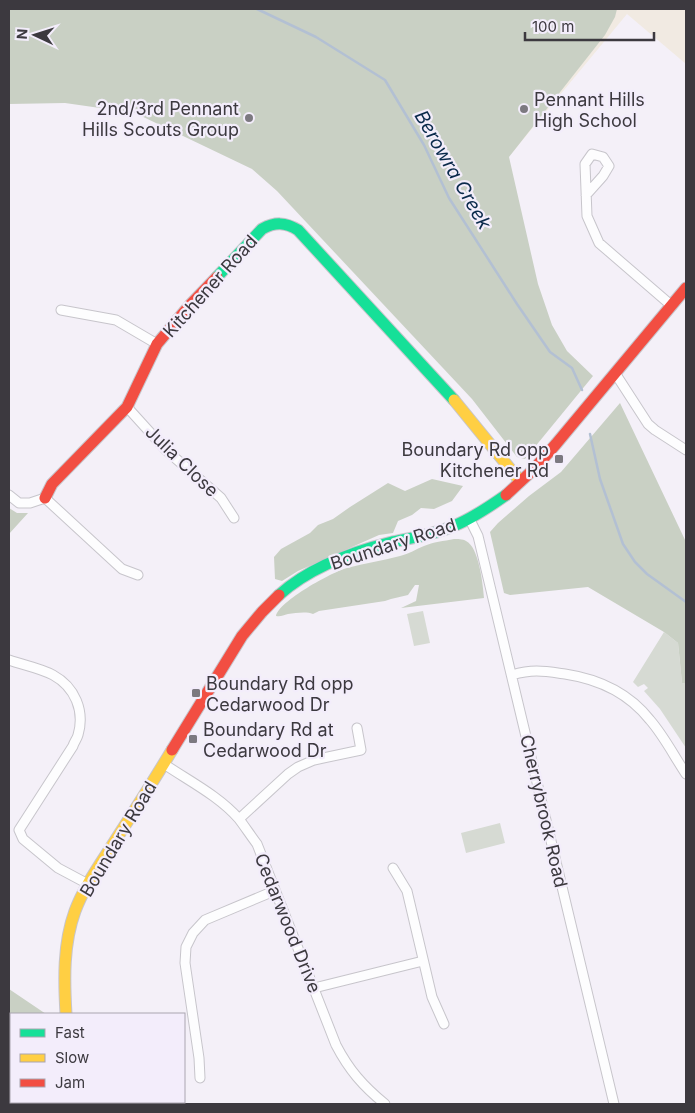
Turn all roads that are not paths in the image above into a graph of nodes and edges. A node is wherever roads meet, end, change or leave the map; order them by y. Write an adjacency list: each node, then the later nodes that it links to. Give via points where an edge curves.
1 (586, 195): 3 (street, via 586,216 599,242)
2 (686, 288): 3 (main road, Boundary Road)
3 (672, 306): 6 (main road, Boundary Road)
4 (61, 310): 5 (street, via 116,320)
5 (157, 344): 7 (main road, Kitchener Road); 9 (main road, Kitchener Road, via 262,229 279,223 292,225 448,391)
6 (615, 373): 8 (street, via 648,424); 9 (main road, Boundary Road)
7 (127, 407): 11 (main road, Kitchener Road, via 52,484); 12 (street, Julia Close, via 166,450 221,498)
8 (686, 450)
9 (520, 482): 13 (main road, Boundary Road)
10 (9, 494): 11 (street, via 19,504 30,504)
11 (44, 498): 14 (street, via 122,569)
12 (234, 518)
13 (469, 518): 16 (street, Cherrybrook Road, via 478,536); 18 (main road, Boundary Road, via 427,535 353,554 301,577 278,595 242,636)
14 (138, 575)
15 (9, 660): 22 (street, via 52,674 64,682 74,693 80,708 78,735 73,746 19,830 23,839 58,868)
16 (512, 675): 19 (street, via 532,670 572,675 595,680 619,692 650,719); 30 (street, Cherrybrook Road)
17 (357, 728): 20 (street, via 361,750 314,760 298,767)
18 (164, 764): 20 (street, Cedarwood Drive, via 218,801); 22 (main road, Boundary Road)
19 (686, 774)
20 (239, 820): 23 (street, Cedarwood Drive, via 257,844)
21 (393, 868): 24 (street, via 407,891)
22 (88, 884): 26 (main road, Boundary Road, via 69,935 64,985)
23 (274, 891): 25 (street, Cedarwood Drive); 28 (street, via 205,920 186,947 185,963)
24 (423, 961): 25 (street); 27 (street, via 432,996)
25 (314, 988): 29 (street, Cedarwood Drive, via 343,1058 361,1083)
26 (66, 1013)
27 (444, 1024)
28 (200, 1078)
29 (385, 1104)
30 (614, 1104)

